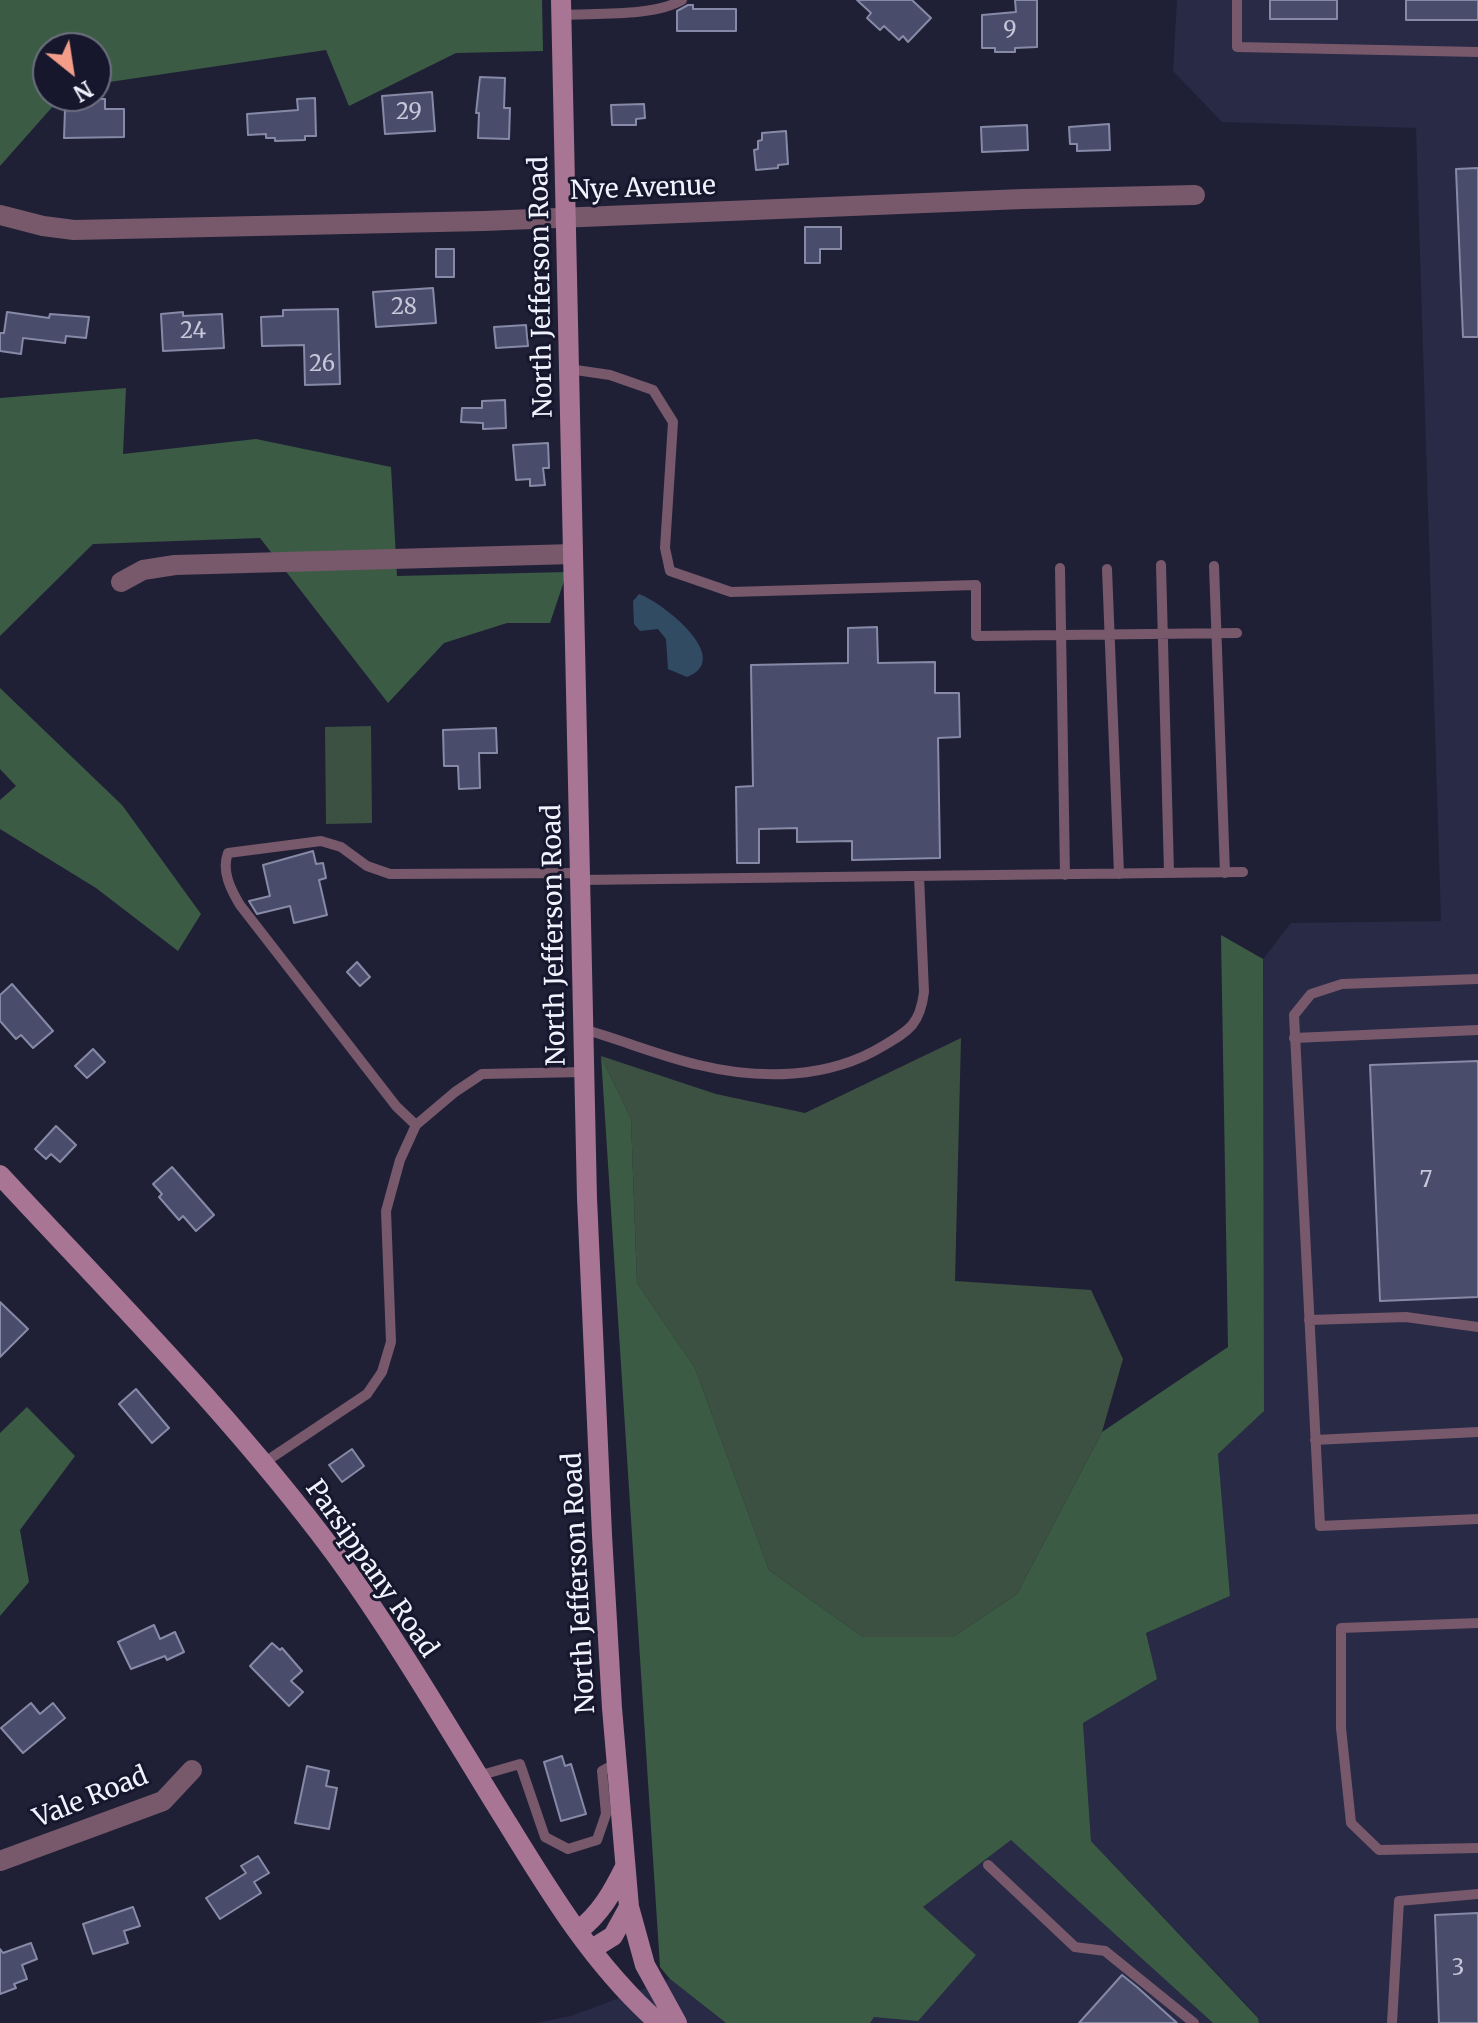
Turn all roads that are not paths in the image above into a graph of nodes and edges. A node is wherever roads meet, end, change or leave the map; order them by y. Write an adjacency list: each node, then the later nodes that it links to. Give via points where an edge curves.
1 (682, 0): 3 (lane, via 654,9)
2 (1237, 0): 4 (lane, via 1237,47)
3 (561, 7): 7 (street, North Jefferson Road)
4 (1478, 52)
5 (1195, 195): 7 (street, Nye Avenue)
6 (0, 215): 7 (street, Nye Avenue, via 74,230)
7 (567, 218): 8 (street, North Jefferson Road)
8 (569, 369): 9 (street, North Jefferson Road); 18 (lane, via 610,375 653,390 673,422 665,548 670,571 731,592 976,585 976,636)
9 (573, 554): 14 (street, via 175,565 143,570); 25 (street, North Jefferson Road)
10 (1161, 565): 17 (lane)
11 (1214, 566): 15 (lane)
12 (1060, 568): 18 (lane)
13 (1107, 569): 19 (lane)
14 (121, 582)
15 (1217, 633): 16 (lane); 17 (lane); 22 (lane)
16 (1237, 633)
17 (1163, 634): 19 (lane); 21 (lane)
18 (1059, 635): 19 (lane); 24 (lane)
19 (1110, 635): 23 (lane)
20 (1243, 872): 22 (lane)
21 (1169, 873): 22 (lane); 23 (lane)
22 (1225, 873)
23 (1119, 874): 24 (lane)
24 (1065, 875): 26 (lane)
25 (579, 876): 26 (lane); 28 (street, North Jefferson Road); 32 (lane, via 390,874 321,841 228,853 229,884 240,905)
26 (919, 876): 28 (lane, via 922,1009 917,1023 858,1059 807,1073 745,1072 701,1066)
27 (1478, 979): 30 (lane, via 1342,984 1311,994 1294,1015)
28 (583, 1029): 31 (street, North Jefferson Road)
29 (1478, 1030): 30 (lane)
30 (1294, 1038): 34 (lane)
31 (584, 1072): 32 (lane, via 482,1074); 41 (street, North Jefferson Road, via 602,1535)
32 (416, 1125): 38 (lane, via 386,1211 391,1342 382,1372 367,1394)
33 (2, 1181): 38 (street, Parsippany Road, via 187,1376)
34 (1309, 1320): 35 (lane, via 1406,1317); 37 (lane)
35 (1478, 1327)
36 (1478, 1432): 37 (lane)
37 (1315, 1440): 39 (lane, via 1320,1526)
38 (262, 1464): 43 (street, Parsippany Road, via 333,1552)
39 (1478, 1519)
40 (1478, 1623): 44 (lane, via 1341,1628 1341,1728 1351,1823 1379,1850)
41 (617, 1763): 43 (lane, via 602,1771 606,1814 597,1840 568,1849 545,1837 520,1764); 47 (street, North Jefferson Road)
42 (192, 1770): 45 (street, Vale Road, via 163,1801)
43 (478, 1776): 50 (street, Parsippany Road)
44 (1478, 1848)
45 (0, 1861)
46 (988, 1865): 54 (lane, via 1075,1947 1105,1951)
47 (625, 1867): 49 (street, North Jefferson Road); 50 (street, via 609,1900)
48 (1478, 1894): 55 (lane, via 1399,1901)
49 (629, 1907): 51 (street, via 613,1936); 53 (street, North Jefferson Road, via 645,1965)
50 (578, 1931): 51 (street, Parsippany Road)
51 (592, 1949): 52 (street, Parsippany Road)
52 (659, 2023)
53 (677, 2023)
54 (1194, 2023)
55 (1392, 2023)

